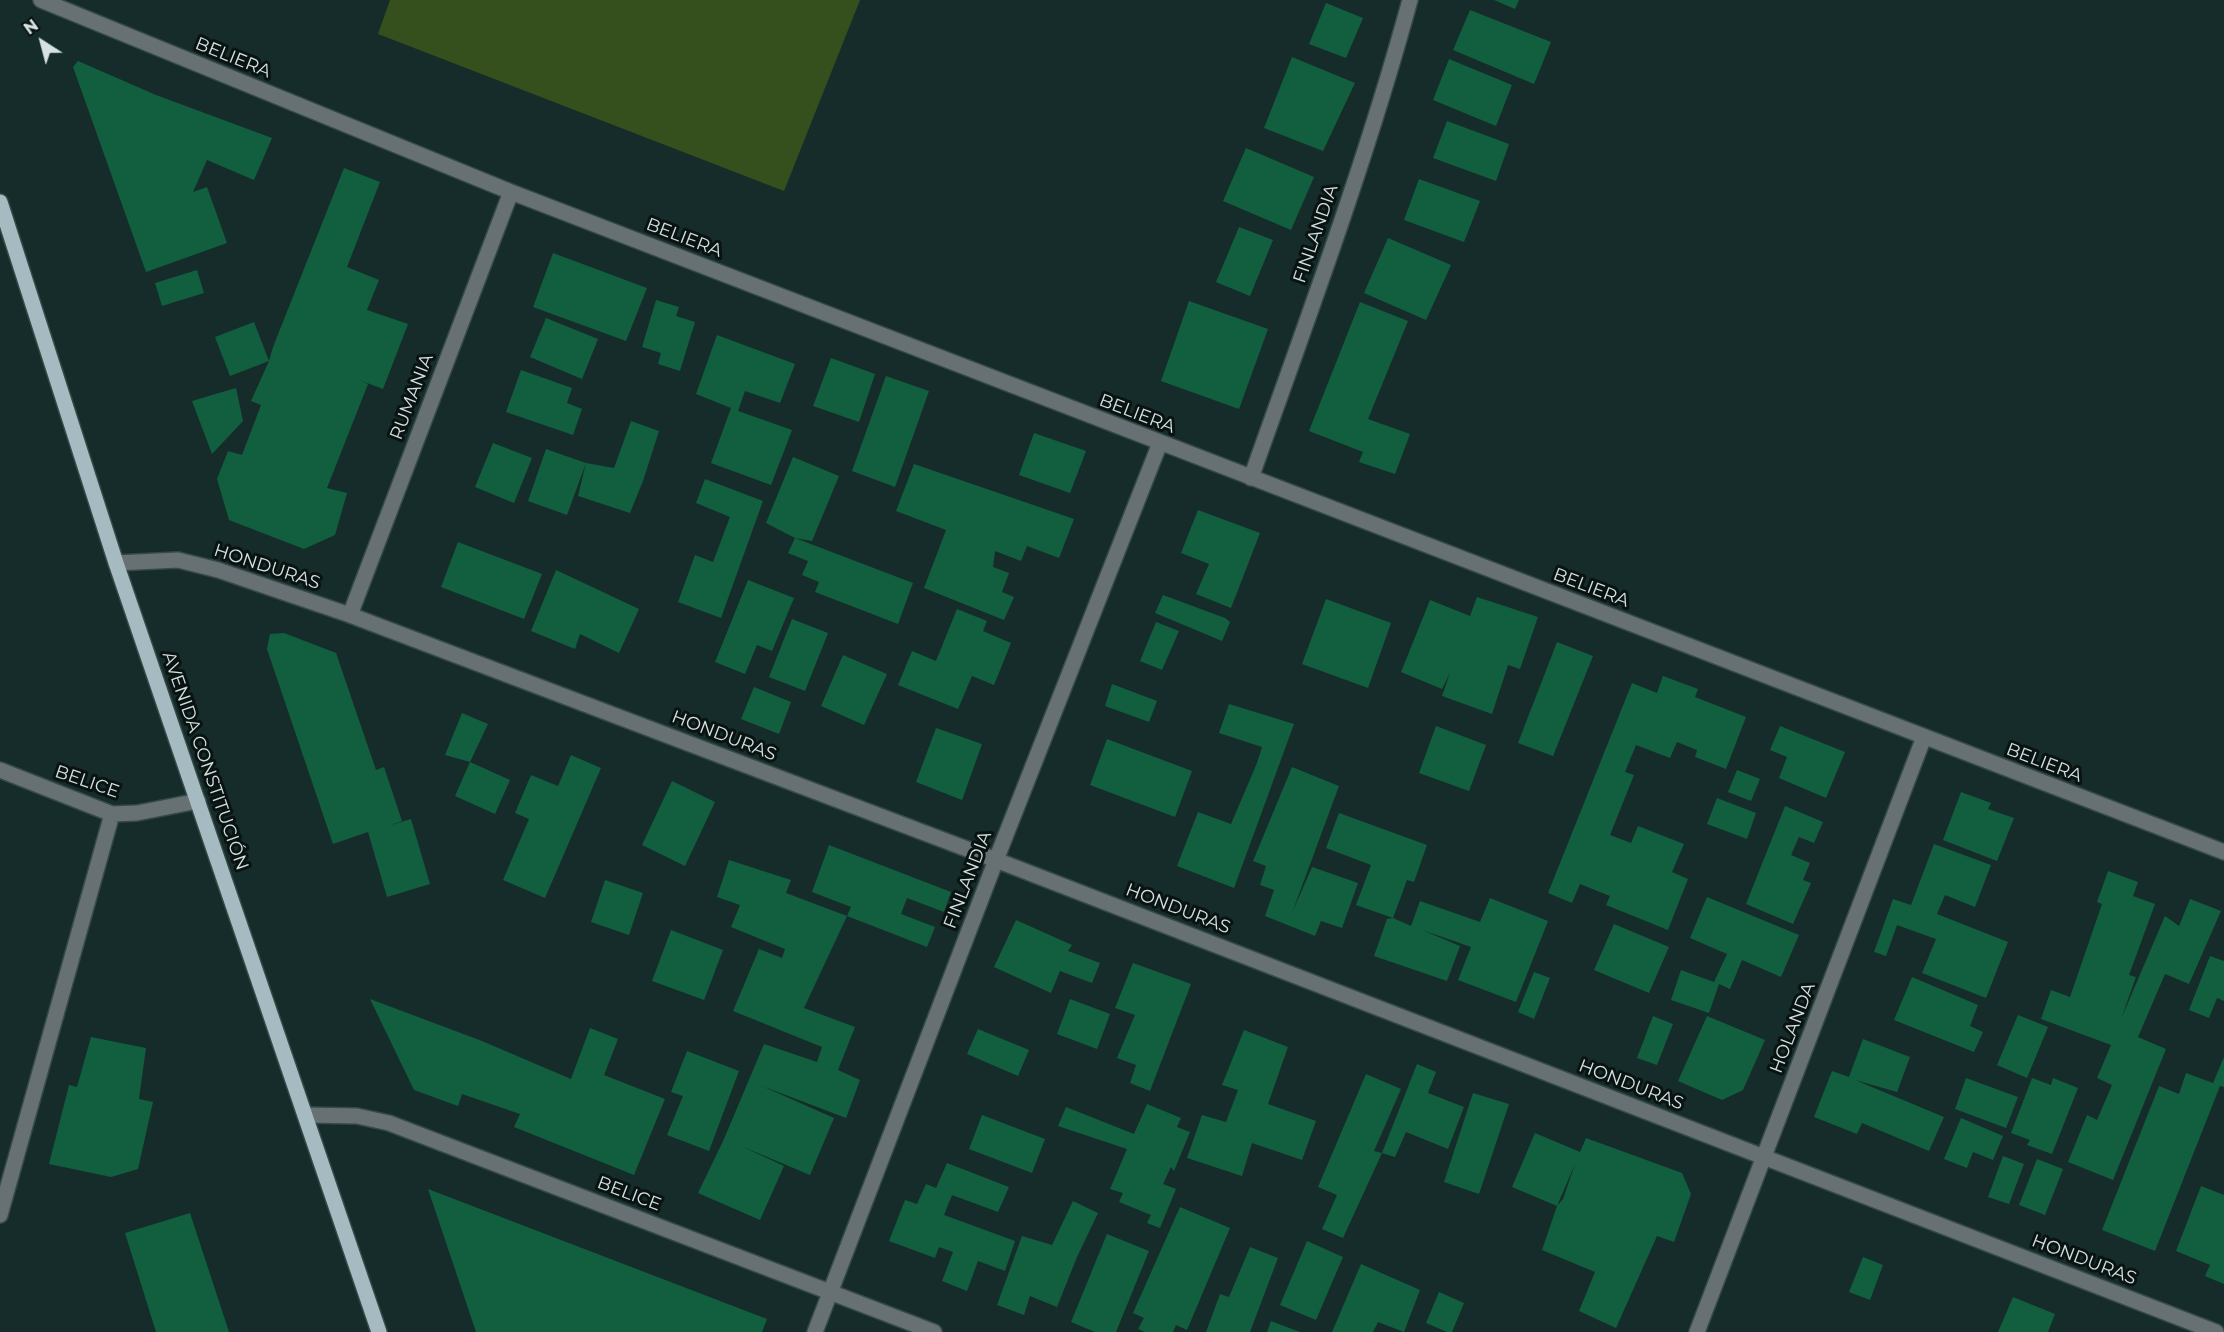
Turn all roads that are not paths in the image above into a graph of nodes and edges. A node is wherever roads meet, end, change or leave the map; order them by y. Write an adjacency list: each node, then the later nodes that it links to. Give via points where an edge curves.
1 (41, 0): 3 (street, BELIERA)
2 (1410, 0): 6 (street, FINLANDIA, via 1345,212)
3 (511, 192): 5 (street, BELIERA); 8 (street, RUMANIA)
4 (0, 202): 7 (main road, AVENIDA CONSTITUCIÓN)
5 (1160, 443): 6 (street, BELIERA); 14 (street, FINLANDIA)
6 (1251, 478): 9 (street, BELIERA)
7 (116, 563): 8 (street, HONDURAS, via 178,560); 11 (main road, AVENIDA CONSTITUCIÓN)
8 (350, 615): 14 (street, HONDURAS)
9 (1924, 738): 13 (street, BELIERA); 16 (street, HOLANDA)
10 (0, 770): 12 (street, BELICE)
11 (198, 801): 12 (street, BELICE); 15 (main road, AVENIDA CONSTITUCIÓN)
12 (112, 814): 17 (street)
13 (2224, 852)
14 (996, 860): 16 (street, HONDURAS); 18 (street, FINLANDIA)
15 (306, 1115): 18 (street, BELICE, via 357,1116 390,1123); 19 (main road, AVENIDA CONSTITUCIÓN)
16 (1765, 1158): 22 (street, HOLANDA); 23 (street, HONDURAS)
17 (0, 1215)
18 (831, 1292): 20 (street, FINLANDIA); 21 (street, BELICE)
19 (379, 1332)
20 (815, 1332)
21 (934, 1332)
22 (1697, 1332)
23 (2216, 1332)

